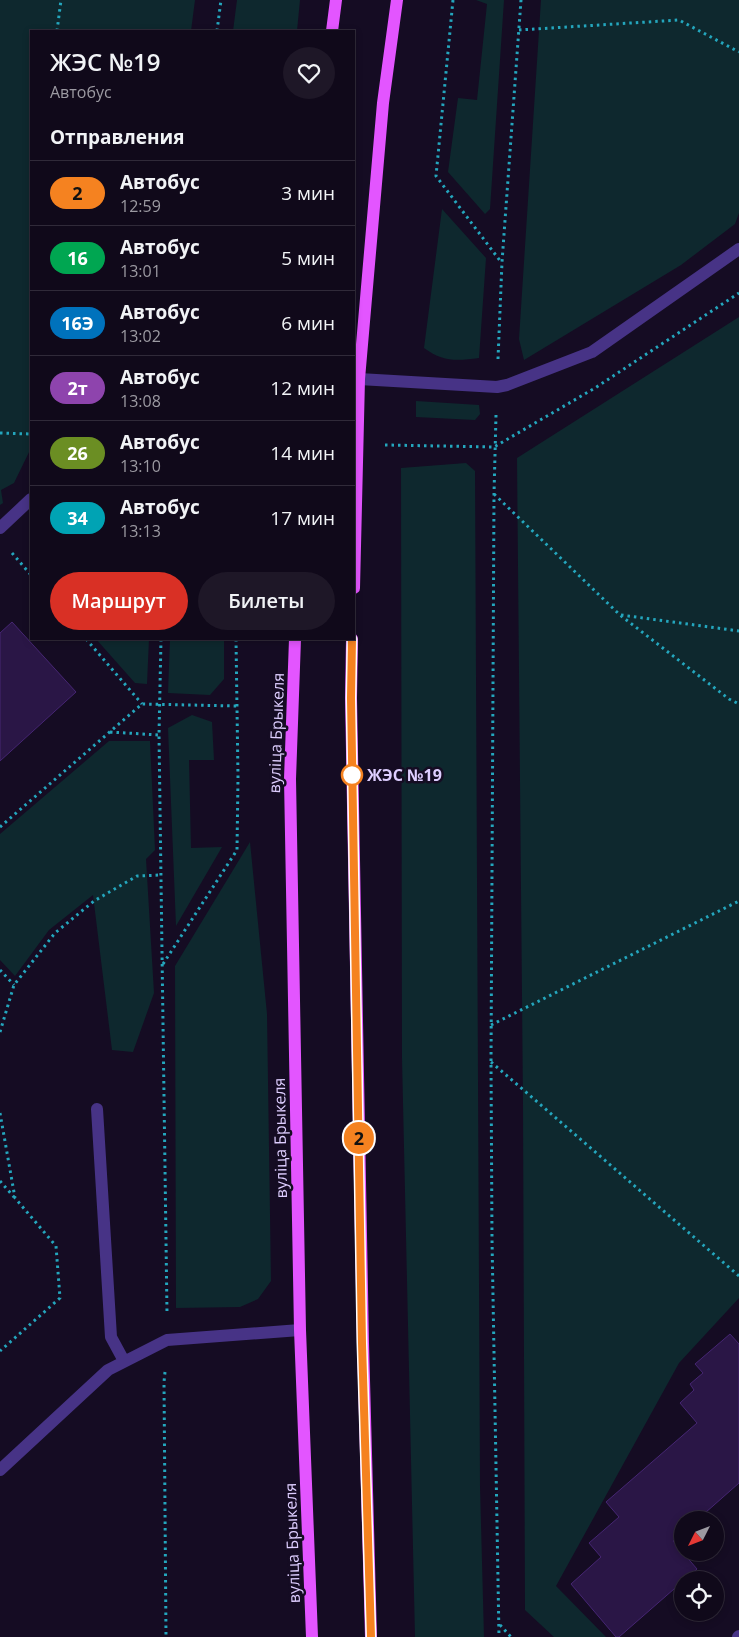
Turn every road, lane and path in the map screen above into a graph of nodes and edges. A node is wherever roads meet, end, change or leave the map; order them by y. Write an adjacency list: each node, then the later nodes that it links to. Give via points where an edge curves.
1 (61, 0): 7 (path)
2 (221, 0): 8 (path)
3 (336, 0): 9 (main road)
4 (397, 0): 14 (main road, via 383,103)
5 (453, 0): 13 (path, via 436,176)
6 (521, 0): 10 (path)
7 (57, 30)
8 (217, 30)
9 (332, 30)
10 (519, 30): 11 (path, via 679,20); 13 (path)
11 (739, 52)
12 (739, 249): 15 (lane, via 592,352)
13 (502, 262): 15 (path)
14 (359, 379): 15 (lane); 23 (main road)
15 (497, 387): 19 (path)
16 (0, 433): 17 (path)
17 (30, 434)
18 (380, 445): 19 (path)
19 (494, 447): 20 (path)
20 (494, 494): 26 (path); 45 (path)
21 (30, 500): 22 (lane)
22 (0, 528)
23 (355, 546)
24 (12, 553): 25 (path)
25 (30, 574)
26 (620, 615): 27 (path); 34 (path)
27 (739, 631)
28 (87, 640): 33 (path)
29 (161, 640): 35 (path)
30 (236, 640): 36 (path)
31 (295, 640): 54 (main road, вуліца Брыкеля, via 290,780)
32 (352, 640): 62 (main road, via 362,1343)
33 (142, 704): 35 (path); 37 (path)
34 (739, 704)
35 (159, 705): 36 (path); 38 (path)
36 (236, 706): 42 (path, via 237,850)
37 (110, 732): 38 (path); 39 (path)
38 (159, 735): 40 (path)
39 (0, 827)
40 (161, 875): 42 (path); 44 (path, via 137,876 94,901 55,933)
41 (739, 902): 45 (path)
42 (162, 964): 53 (path)
43 (0, 970): 44 (path)
44 (14, 985): 46 (path)
45 (491, 1025): 47 (path)
46 (0, 1032)
47 (491, 1062): 52 (path); 59 (path)
48 (96, 1109): 56 (lane, via 110,1337)
49 (0, 1113): 51 (path)
50 (0, 1181): 51 (path)
51 (15, 1198): 55 (path, via 56,1246 60,1298)
52 (739, 1276)
53 (167, 1314)
54 (300, 1330): 56 (lane, via 166,1340); 61 (main road, вуліца Брыкеля)
55 (0, 1351)
56 (124, 1361): 58 (lane, via 108,1370)
57 (166, 1364): 60 (path)
58 (0, 1470)
59 (499, 1624): 63 (path); 64 (path)
60 (166, 1637)
61 (312, 1637)
62 (371, 1637)
63 (499, 1637)
64 (511, 1637)

